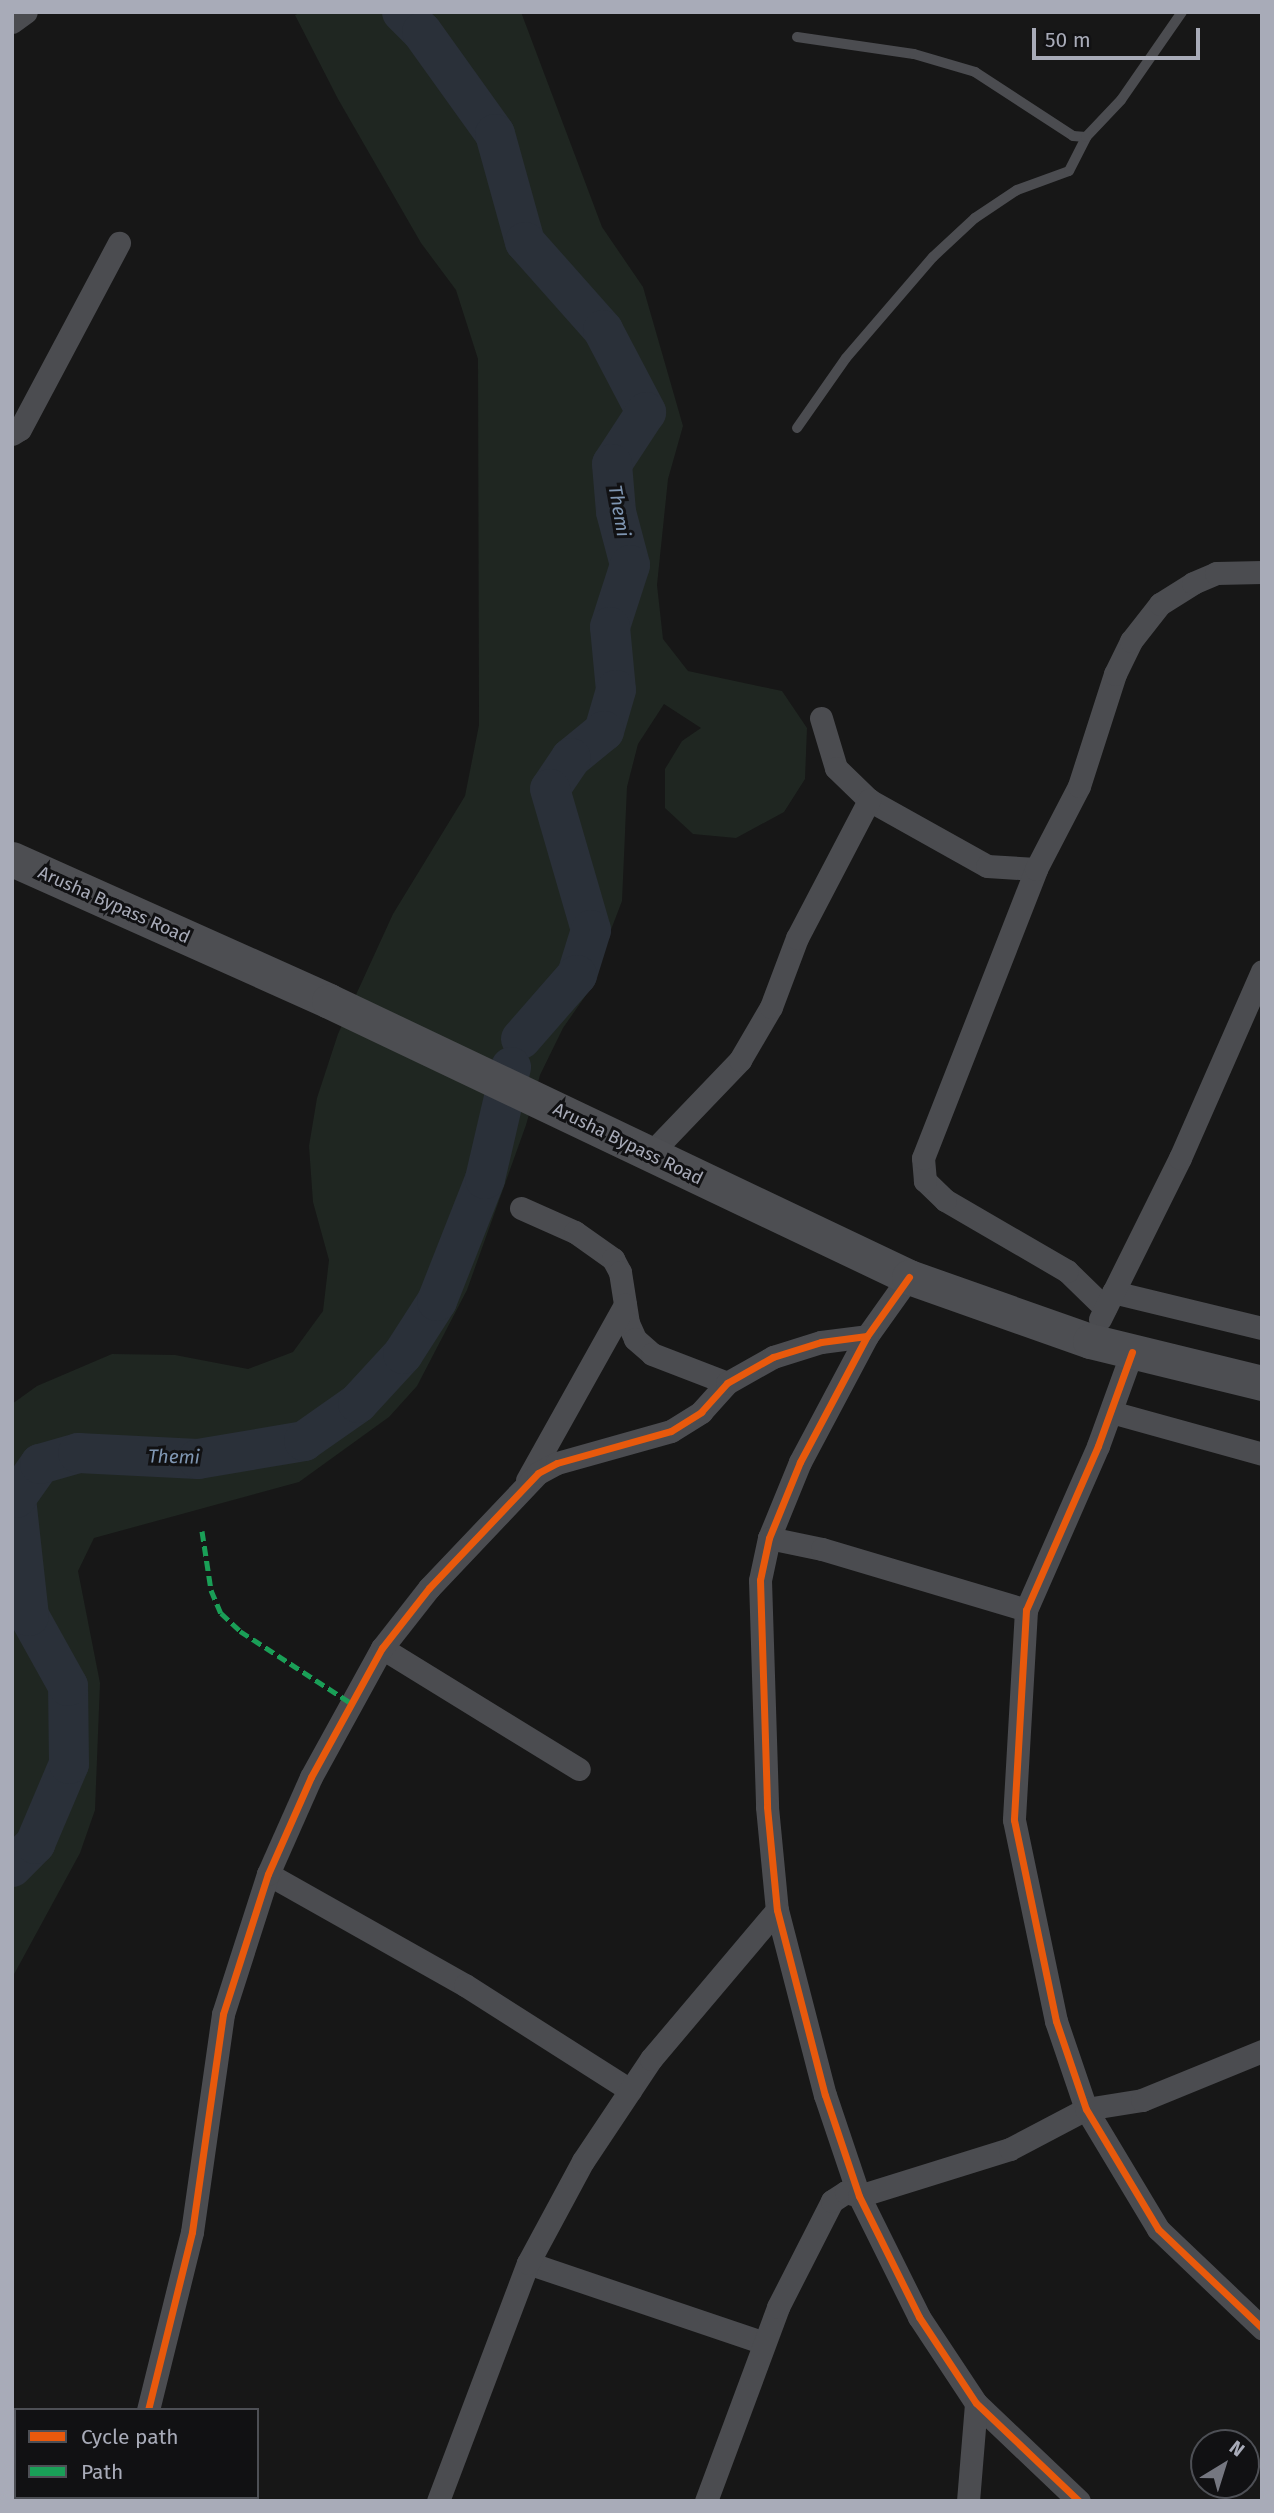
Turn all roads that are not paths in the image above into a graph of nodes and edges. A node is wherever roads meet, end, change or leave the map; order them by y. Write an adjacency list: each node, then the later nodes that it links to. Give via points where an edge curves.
1 (26, 12): 3 (street)
2 (1182, 12): 5 (lane, via 1121,100)
3 (12, 22)
4 (797, 37): 5 (lane, via 914,54 975,72 1073,136)
5 (1086, 137): 7 (lane, via 1069,171 1017,190 975,218 933,257 854,347)
6 (119, 243): 8 (street, via 20,429)
7 (797, 428)
8 (12, 434)
9 (1262, 572): 13 (street, via 1216,573 1193,583 1160,604 1131,641 1115,674 1079,786)
10 (821, 718): 11 (street, via 836,768)
11 (869, 800): 13 (street, via 987,866); 15 (street, via 797,938 771,1007 740,1060)
12 (12, 859): 15 (main road, Arusha Bypass Road, via 328,1001)
13 (1036, 869): 18 (street, via 922,1171 925,1181 945,1200)
14 (1262, 971): 18 (street, via 1180,1158)
15 (649, 1155): 17 (main road, Arusha Bypass Road)
16 (521, 1208): 19 (street, via 575,1232 613,1259)
17 (909, 1277): 21 (street); 22 (main road, Arusha Bypass Road)
18 (1109, 1300): 20 (street); 22 (street)
19 (625, 1304): 24 (street, via 635,1339 652,1354); 28 (street)
20 (1262, 1328)
21 (867, 1336): 24 (street, via 821,1342 773,1357); 29 (street, via 800,1462)
22 (1090, 1341): 23 (main road, Arusha Bypass Road)
23 (1132, 1352): 25 (main road, Arusha Bypass Road); 26 (street)
24 (727, 1383): 28 (street, via 701,1412 671,1431 557,1463)
25 (1262, 1383)
26 (1111, 1412): 27 (street); 30 (street)
27 (1262, 1454)
28 (521, 1492): 31 (street, via 429,1588)
29 (769, 1538): 30 (street, via 822,1549); 34 (street, via 760,1580 762,1683)
30 (1026, 1610): 37 (street, via 1014,1820 1056,2021)
31 (382, 1648): 32 (street); 33 (street, via 311,1777)
32 (579, 1769)
33 (268, 1874): 36 (street, via 465,1985); 43 (street, via 223,2014 192,2232)
34 (777, 1910): 36 (street); 38 (street, via 825,2095)
35 (1262, 2051): 37 (street, via 1142,2100)
36 (630, 2090): 39 (street, via 583,2161)
37 (1086, 2109): 38 (street, via 1010,2149); 40 (street, via 1158,2229)
38 (859, 2196): 41 (street, via 846,2192 832,2201); 42 (street, via 919,2317)
39 (528, 2263): 41 (street); 44 (street)
40 (1262, 2328)
41 (764, 2343): 45 (street)
42 (976, 2403): 46 (street); 47 (street)
43 (148, 2408)
44 (438, 2501)
45 (706, 2501)
46 (968, 2501)
47 (1079, 2501)

